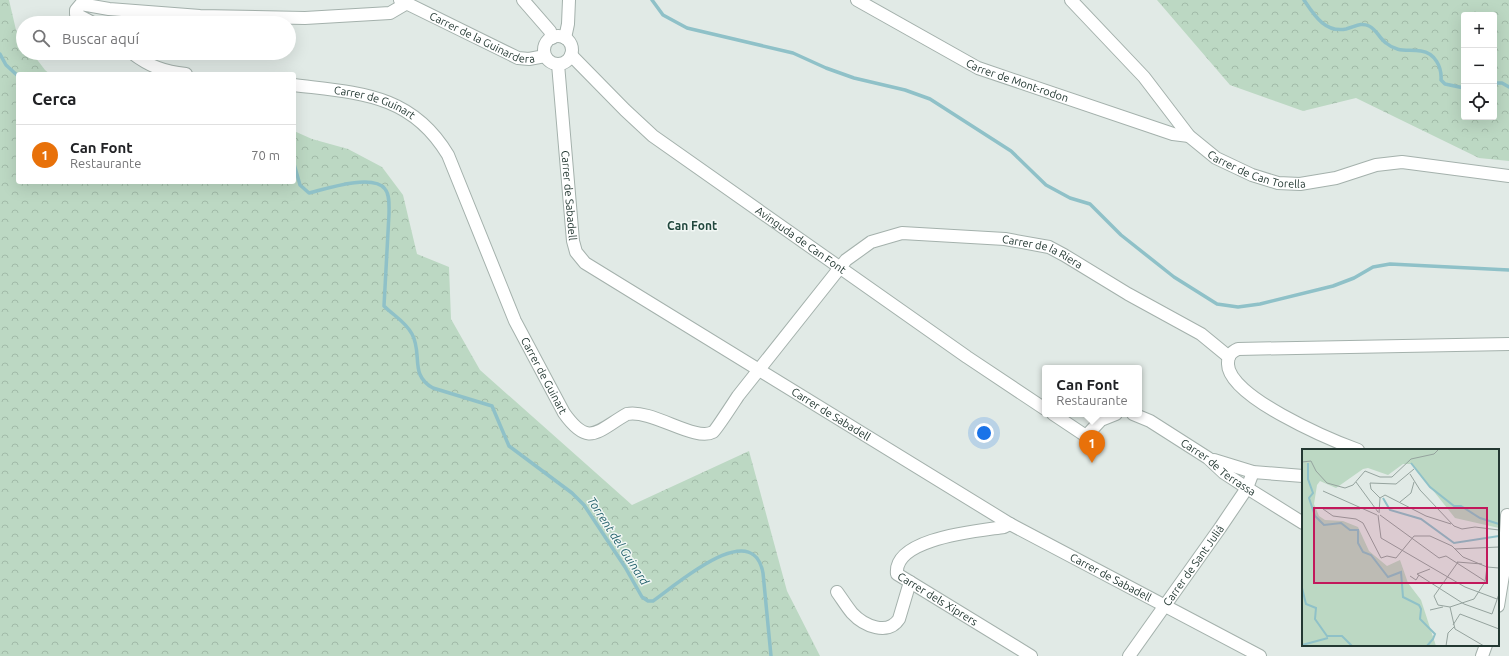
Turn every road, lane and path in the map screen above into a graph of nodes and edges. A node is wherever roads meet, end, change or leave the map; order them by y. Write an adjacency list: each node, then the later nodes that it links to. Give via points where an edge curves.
1 (523, 0): 9 (street)
2 (569, 0): 9 (street, via 568,24)
3 (857, 0): 16 (street, Carrer de Mont-rodon, via 978,68 1173,134)
4 (1071, 0): 16 (street, Carrer de Can Torella, via 1144,77)
5 (403, 2): 8 (street, via 390,13); 11 (street, Carrer de la Guinardera, via 518,58)
6 (80, 16): 7 (street, via 76,14 76,10 81,4 86,4 109,9)
7 (224, 16)
8 (296, 18)
9 (558, 38): 10 (street, via 572,47); 11 (street, via 545,46)
10 (571, 55): 13 (street, via 566,61); 18 (street, Avinguda de Can Font, via 653,136)
11 (545, 56): 13 (street, via 549,61)
12 (142, 60): 14 (street)
13 (558, 64): 21 (street, Carrer de Sabadell, via 570,224 580,258 592,268)
14 (167, 72)
15 (296, 85): 21 (street, Carrer de Guinart, via 366,95 387,101 419,119 434,134 448,154 515,321 564,413 578,430 594,434 626,414 637,413 693,432 707,434 718,428 738,396)
16 (1189, 136): 17 (street, Carrer de Can Torella, via 1216,158 1252,175 1278,183 1324,181 1390,162)
17 (1509, 176)
18 (840, 267): 20 (street, Carrer de la Riera, via 871,242 902,233 1033,243 1049,247 1064,255 1122,291 1188,326); 21 (street, Carrer de Guinart); 22 (street, Avinguda de Can Font)
19 (1509, 344): 20 (street, via 1238,349)
20 (1229, 357): 26 (street, via 1230,376 1256,398 1318,434)
21 (760, 370): 33 (street, Carrer de Sabadell)
22 (1042, 407)
23 (1058, 417): 24 (street, via 1086,436 1100,420)
24 (1108, 417)
25 (1140, 417): 27 (street, Carrer de Terrassa)
26 (1356, 449)
27 (1208, 458): 28 (street); 30 (street, Carrer de Terrassa)
28 (1253, 472): 29 (street); 30 (street, Carrer de Sant Juliá)
29 (1302, 476)
30 (1247, 488): 32 (street, Carrer de Terrassa); 37 (street, Carrer de Sant Juliá)
31 (1505, 514): 36 (street, via 1504,569)
32 (1302, 522)
33 (1010, 524): 34 (street, Carrer dels Xiprers, via 940,538 910,550 900,558 896,566 897,574); 37 (street, Carrer de Sabadell)
34 (910, 582): 35 (street, via 899,619 896,624 887,628 873,627 858,619); 39 (street, Carrer dels Xiprers)
35 (837, 592)
36 (1499, 600)
37 (1165, 606): 40 (street, Carrer de Sant Juliá); 41 (street, Carrer de Sabadell)
38 (1486, 646): 42 (street)
39 (1031, 656)
40 (1129, 656)
41 (1260, 656)
42 (1482, 656)

